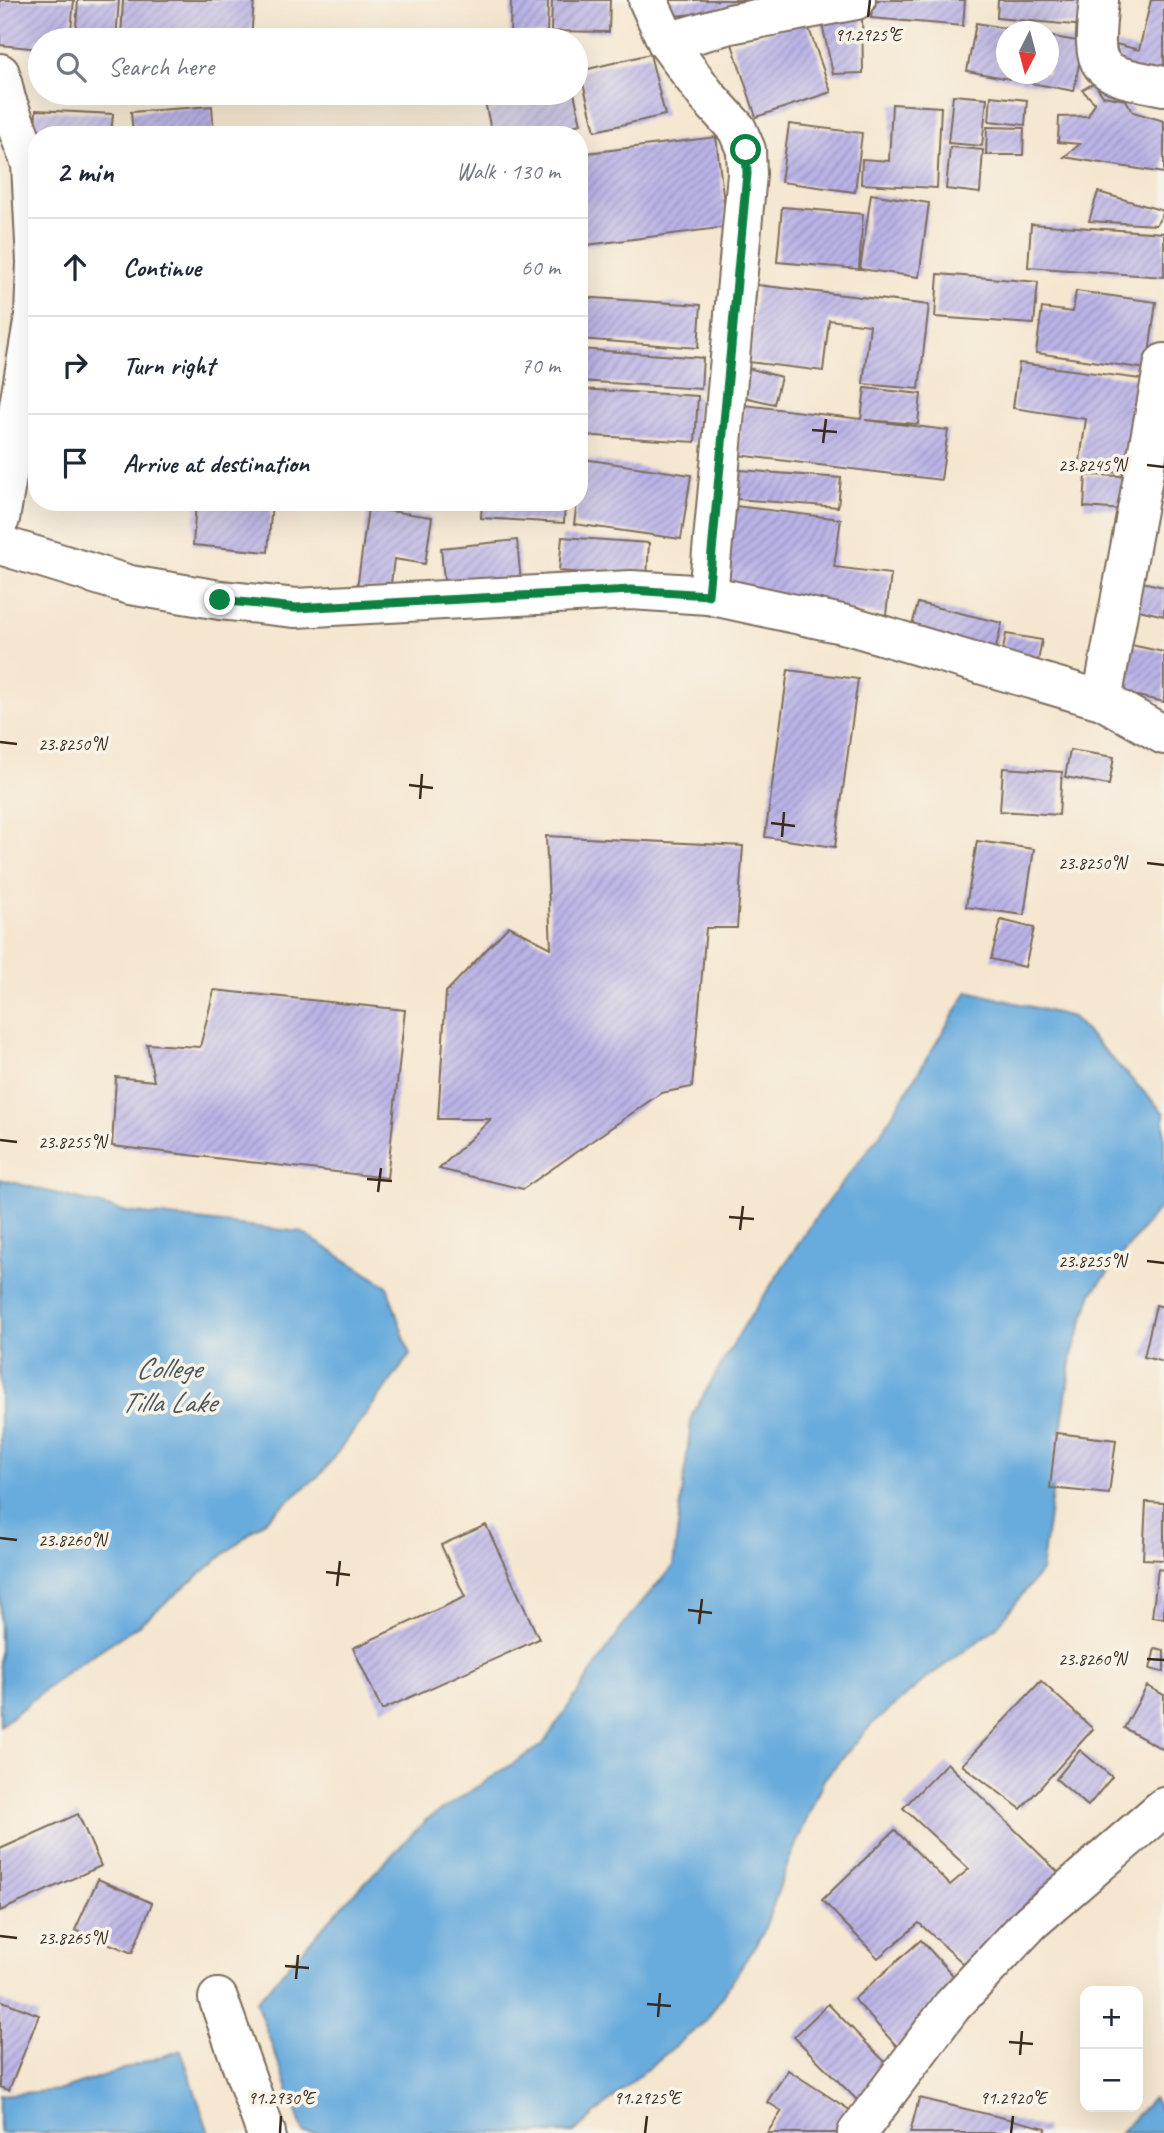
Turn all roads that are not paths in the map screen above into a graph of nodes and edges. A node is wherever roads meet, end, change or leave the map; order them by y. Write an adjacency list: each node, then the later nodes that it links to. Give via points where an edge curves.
1 (648, 0): 4 (street)
2 (856, 0): 4 (street)
3 (1099, 0): 6 (street, via 1094,49 1100,64 1116,77)
4 (667, 41): 12 (street, via 737,129 746,150)
5 (0, 73): 7 (street)
6 (1164, 86)
7 (28, 156)
8 (28, 356): 10 (street)
9 (1164, 363): 13 (street)
10 (0, 519)
11 (0, 545): 12 (street, via 130,585 296,608 631,590)
12 (708, 595): 13 (street, via 851,626)
13 (1102, 700): 14 (street)
14 (1164, 735)
15 (1164, 1807): 18 (street, via 1031,1922 951,2006)
16 (218, 1998): 17 (street)
17 (266, 2133)
18 (857, 2133)

